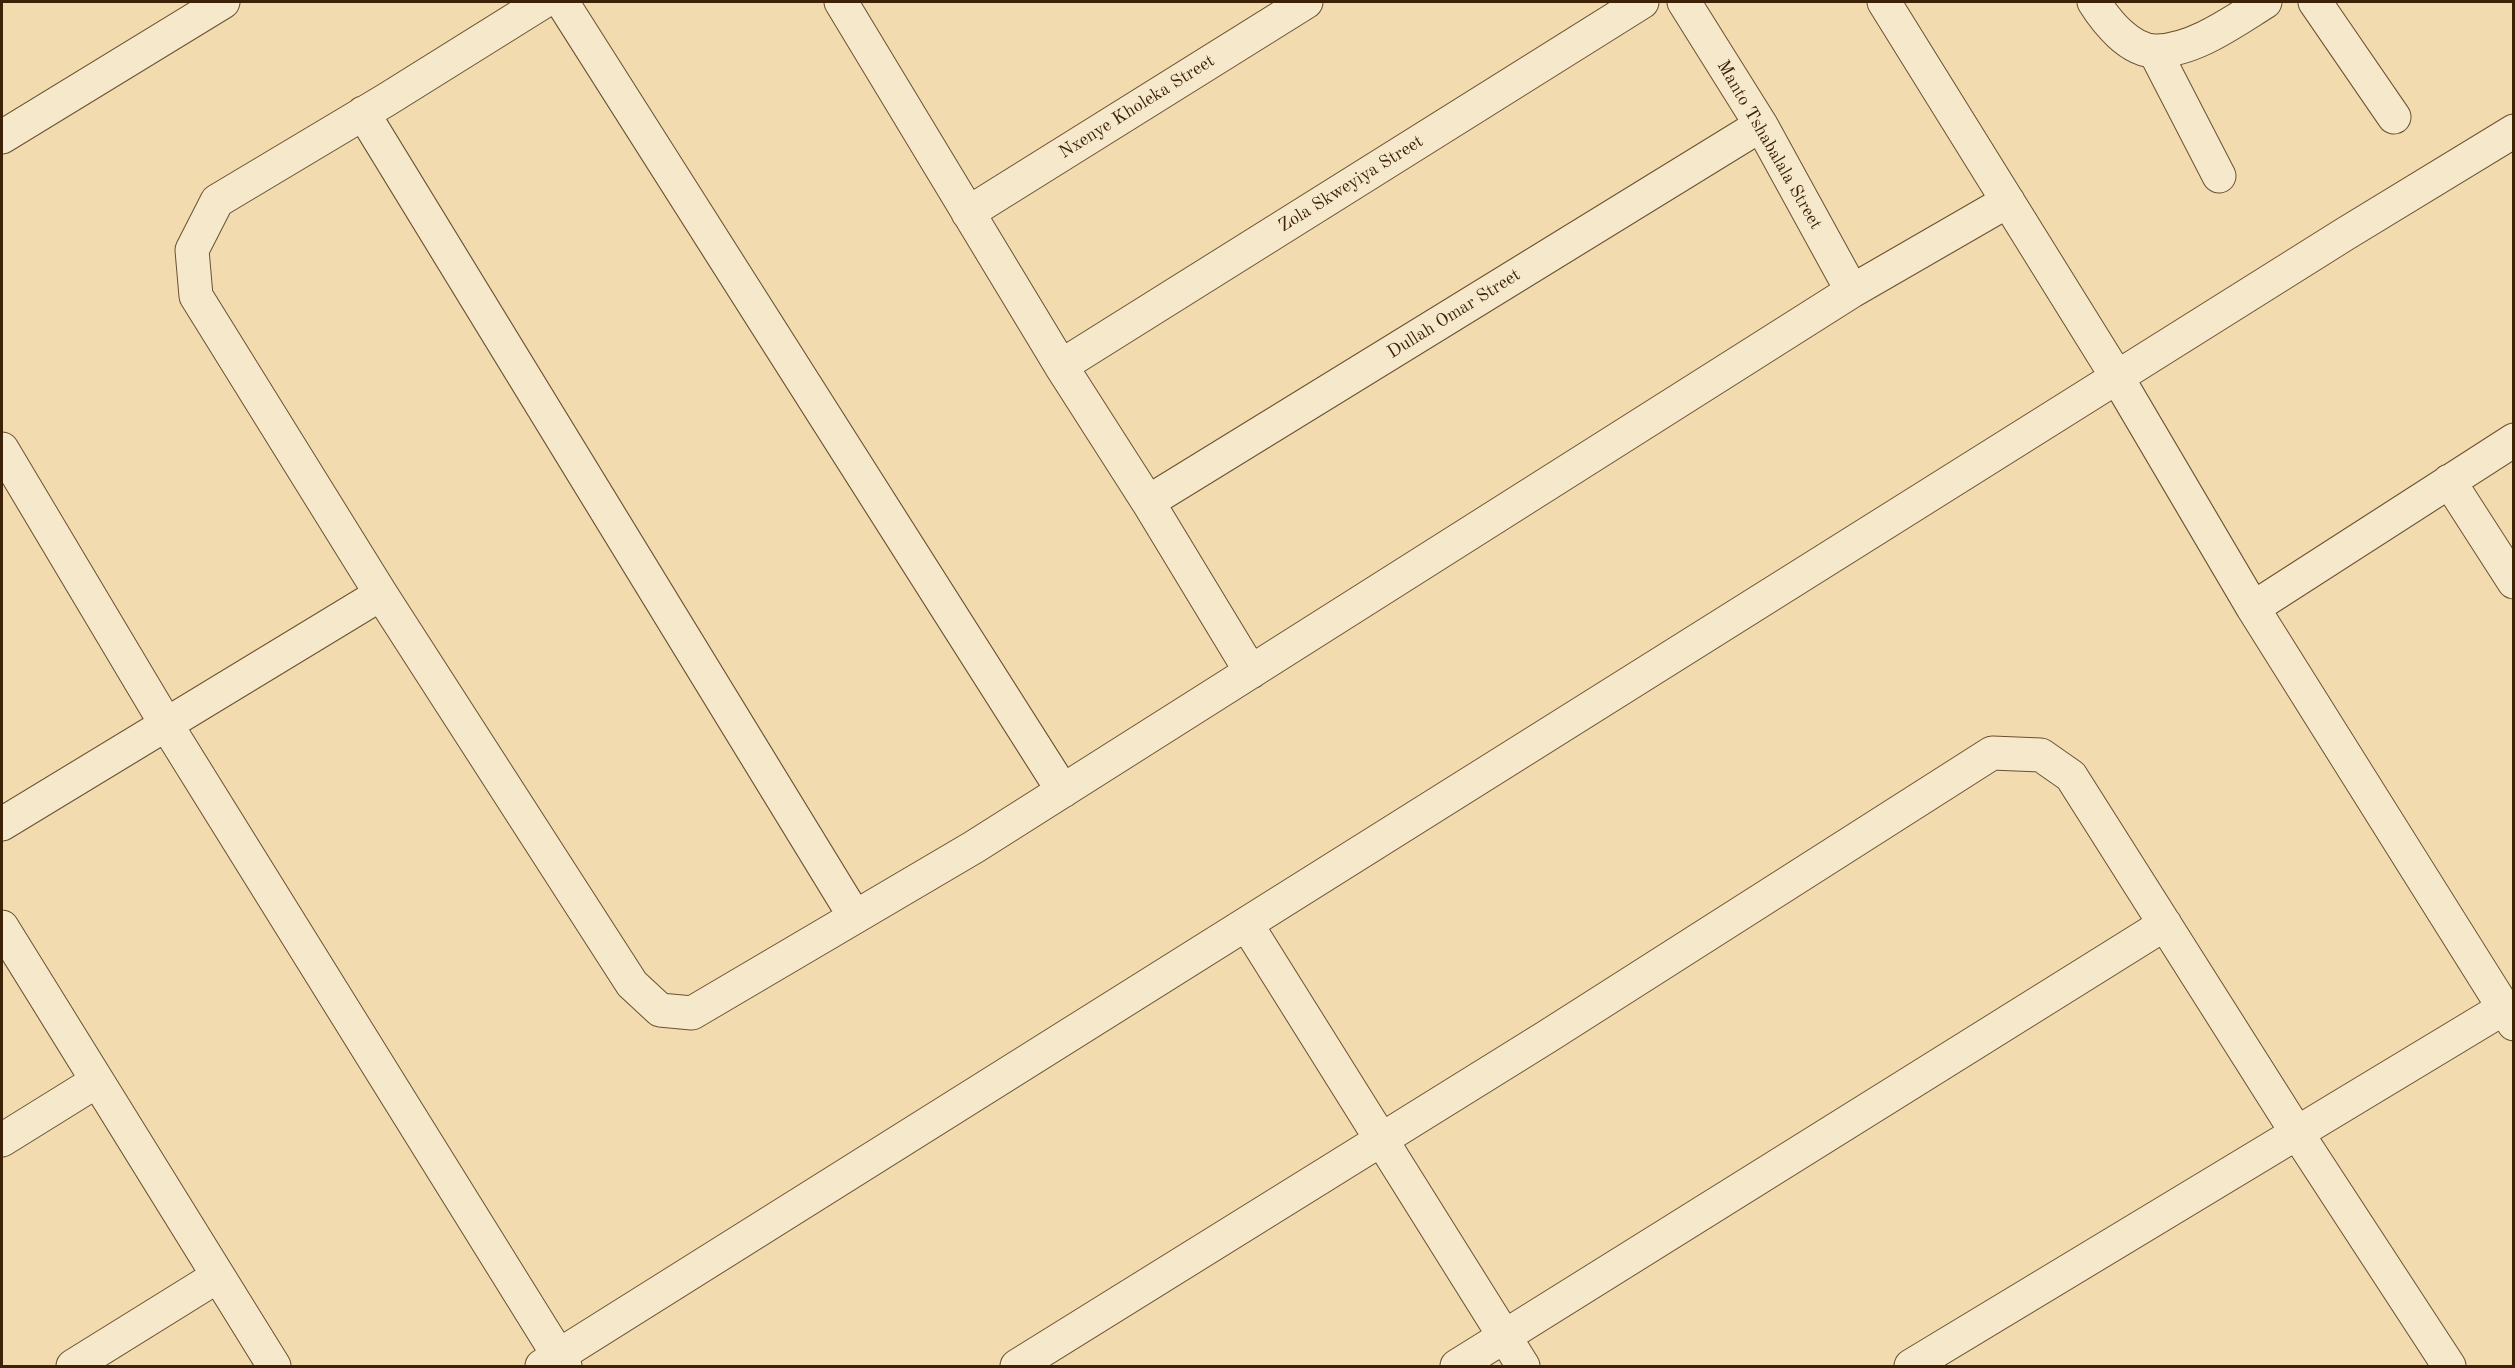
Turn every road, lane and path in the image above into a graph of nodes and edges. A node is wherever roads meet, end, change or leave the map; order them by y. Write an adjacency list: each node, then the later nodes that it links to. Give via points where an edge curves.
1 (223, 2): 17 (street)
2 (543, 2): 13 (street)
3 (562, 2): 33 (street)
4 (1306, 2): 20 (street, Nxenye Kholeka Street)
5 (1642, 2): 22 (street, Zola Skweyiya Street)
6 (1684, 2): 15 (street, Manto Tshabalala Street)
7 (1884, 2): 19 (street)
8 (2094, 2): 12 (street, via 2105,20 2124,38)
9 (2265, 2): 12 (street, via 2194,43)
10 (2315, 2): 14 (street)
11 (853, 5): 20 (street)
12 (2155, 52): 18 (street)
13 (363, 113): 29 (street, via 217,201 192,250 196,296); 35 (street)
14 (2394, 117)
15 (1761, 125): 21 (street, Manto Tshabalala Street); 27 (street, Dullah Omar Street)
16 (2514, 131): 23 (street)
17 (2, 137)
18 (2219, 176)
19 (2008, 201): 21 (street); 23 (street)
20 (968, 213): 22 (street)
21 (1852, 291): 31 (street)
22 (1061, 366): 27 (street)
23 (2117, 377): 30 (street); 37 (street)
24 (2514, 440): 26 (street)
25 (2, 450): 32 (street)
26 (2449, 481): 28 (street); 30 (street)
27 (1148, 502): 31 (street)
28 (2514, 582)
29 (381, 594): 32 (street); 35 (street, via 632,984 660,1010 692,1013)
30 (2253, 608): 39 (street)
31 (1251, 672): 33 (street)
32 (166, 724): 34 (street); 46 (street)
33 (1063, 791): 35 (street)
34 (2, 824)
35 (855, 917)
36 (2165, 924): 41 (street); 43 (street, via 2071,776 2041,756 1992,753); 45 (street)
37 (1247, 925): 43 (street); 46 (street)
38 (2, 927): 40 (street)
39 (2509, 1016): 41 (street)
40 (97, 1081): 42 (street); 44 (street)
41 (2297, 1133): 52 (street); 53 (street)
42 (2, 1140)
43 (1380, 1140): 45 (street); 49 (street)
44 (218, 1276): 47 (street); 48 (street)
45 (1505, 1337): 50 (street); 51 (street)
46 (556, 1363)
47 (73, 1366)
48 (274, 1366)
49 (1017, 1366)
50 (1457, 1366)
51 (1523, 1366)
52 (1911, 1366)
53 (2449, 1366)

